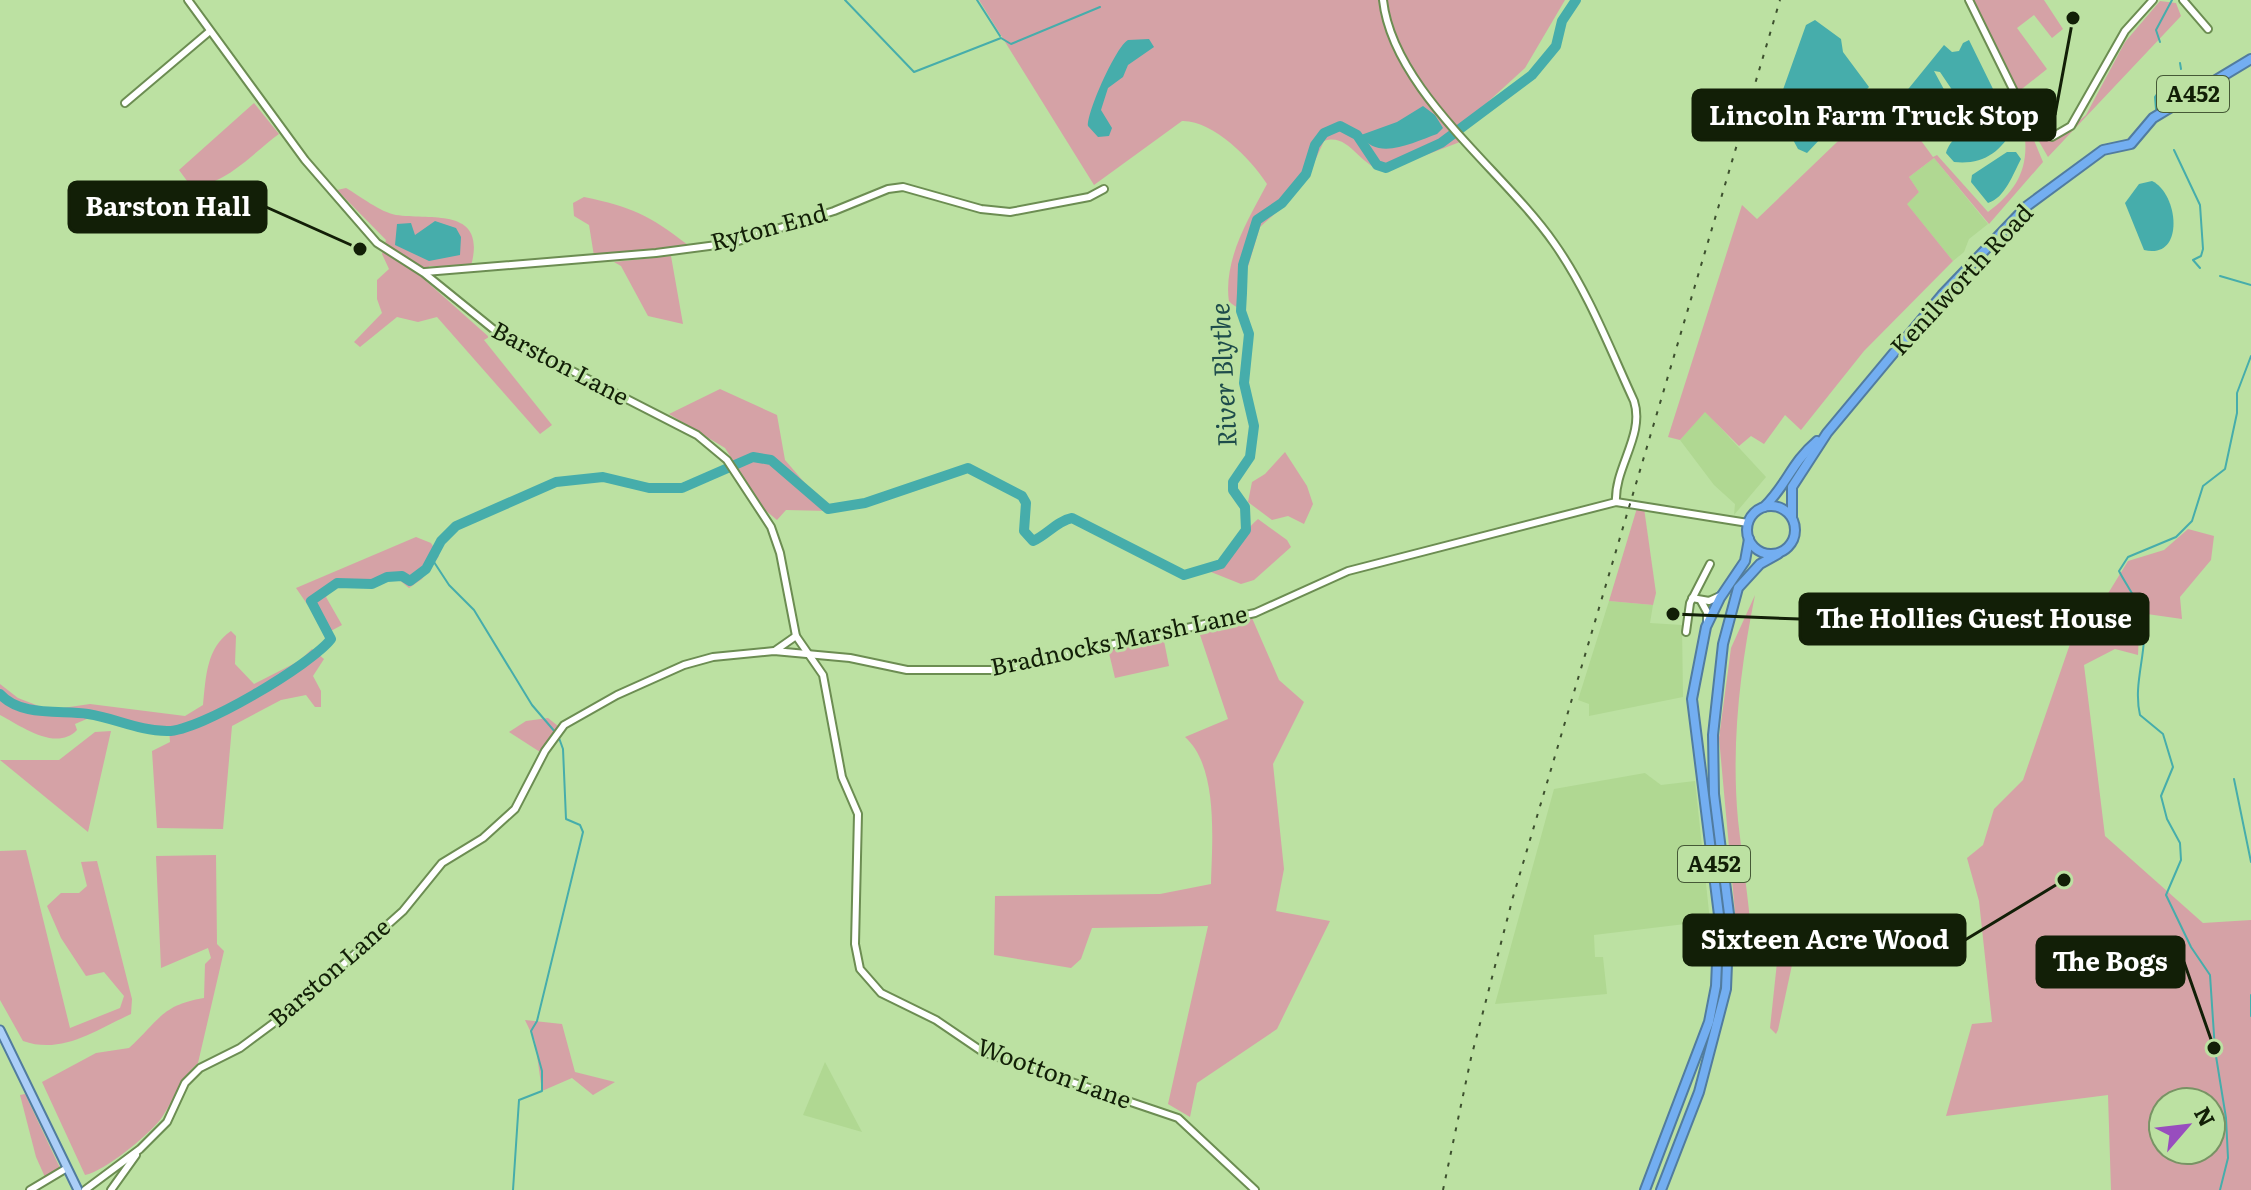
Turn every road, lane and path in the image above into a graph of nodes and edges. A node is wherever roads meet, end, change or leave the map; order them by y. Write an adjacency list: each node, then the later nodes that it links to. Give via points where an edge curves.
1 (188, 0): 7 (street, Barston Lane)
2 (1383, 0): 13 (street, via 1398,49 1445,116 1564,258 1634,401 1637,420)
3 (1969, 0): 4 (street, via 2030,124 2038,134 2052,137 2071,126 2125,31)
4 (2153, 0)
5 (2183, 0): 6 (street)
6 (2208, 29)
7 (210, 31): 9 (street); 11 (street, Barston Lane, via 358,223 377,243)
8 (2251, 59): 12 (highway, Kenilworth Road / A452, via 2153,118 2128,145 2103,150 2027,206 1942,295)
9 (125, 103)
10 (1104, 189): 11 (street, Ryton End, via 1089,197 1010,212 903,187 732,243)
11 (424, 273): 25 (street, Barston Lane, via 498,333 697,435 723,454 777,542)
12 (1827, 433): 14 (highway, Kenilworth Road / A452, via 1796,459); 15 (highway, Kenilworth Road / A452, via 1792,487)
13 (1616, 502): 16 (street, Bradnocks Marsh Lane); 28 (street, Bradnocks Marsh Lane, via 1348,571 1255,613 996,670 907,670)
14 (1764, 507): 15 (highway, via 1779,507); 16 (highway, A452)
15 (1792, 517): 18 (highway, A452, via 1795,537)
16 (1748, 523): 17 (highway, A452)
17 (1749, 539): 18 (highway, via 1760,552); 20 (highway, A452, via 1745,561)
18 (1778, 554): 39 (highway, A452, via 1760,564 1738,588 1723,644 1713,735 1714,794 1729,914 1726,989 1699,1092)
19 (1710, 564): 21 (street)
20 (1722, 595): 22 (street); 23 (highway, A452)
21 (1692, 598): 22 (street); 24 (street)
22 (1701, 601): 23 (street)
23 (1706, 627): 38 (highway, A452, via 1692,699 1719,915 1716,986 1709,1022)
24 (1686, 632)
25 (796, 636): 26 (street, Barston Lane); 27 (street, Barston Lane)
26 (774, 651): 27 (street, Barston Lane); 31 (street, Barston Lane, via 684,665 595,706 559,731 515,809 483,838 442,863 403,911 298,1005 240,1048 191,1075 167,1122)
27 (808, 656): 28 (street, Bradnocks Marsh Lane); 29 (street, Wootton Lane)
28 (827, 656): 29 (street, Wootton Lane)
29 (823, 675): 37 (street, Wootton Lane, via 842,777 858,814 856,959 871,985 983,1052 1178,1118)
30 (0, 1030): 32 (main road)
31 (140, 1149): 33 (street, Barston Lane); 36 (street)
32 (67, 1168): 34 (street); 35 (main road)
33 (88, 1189)
34 (30, 1190)
35 (78, 1190)
36 (111, 1190)
37 (1255, 1190)
38 (1645, 1190)
39 (1661, 1190)

